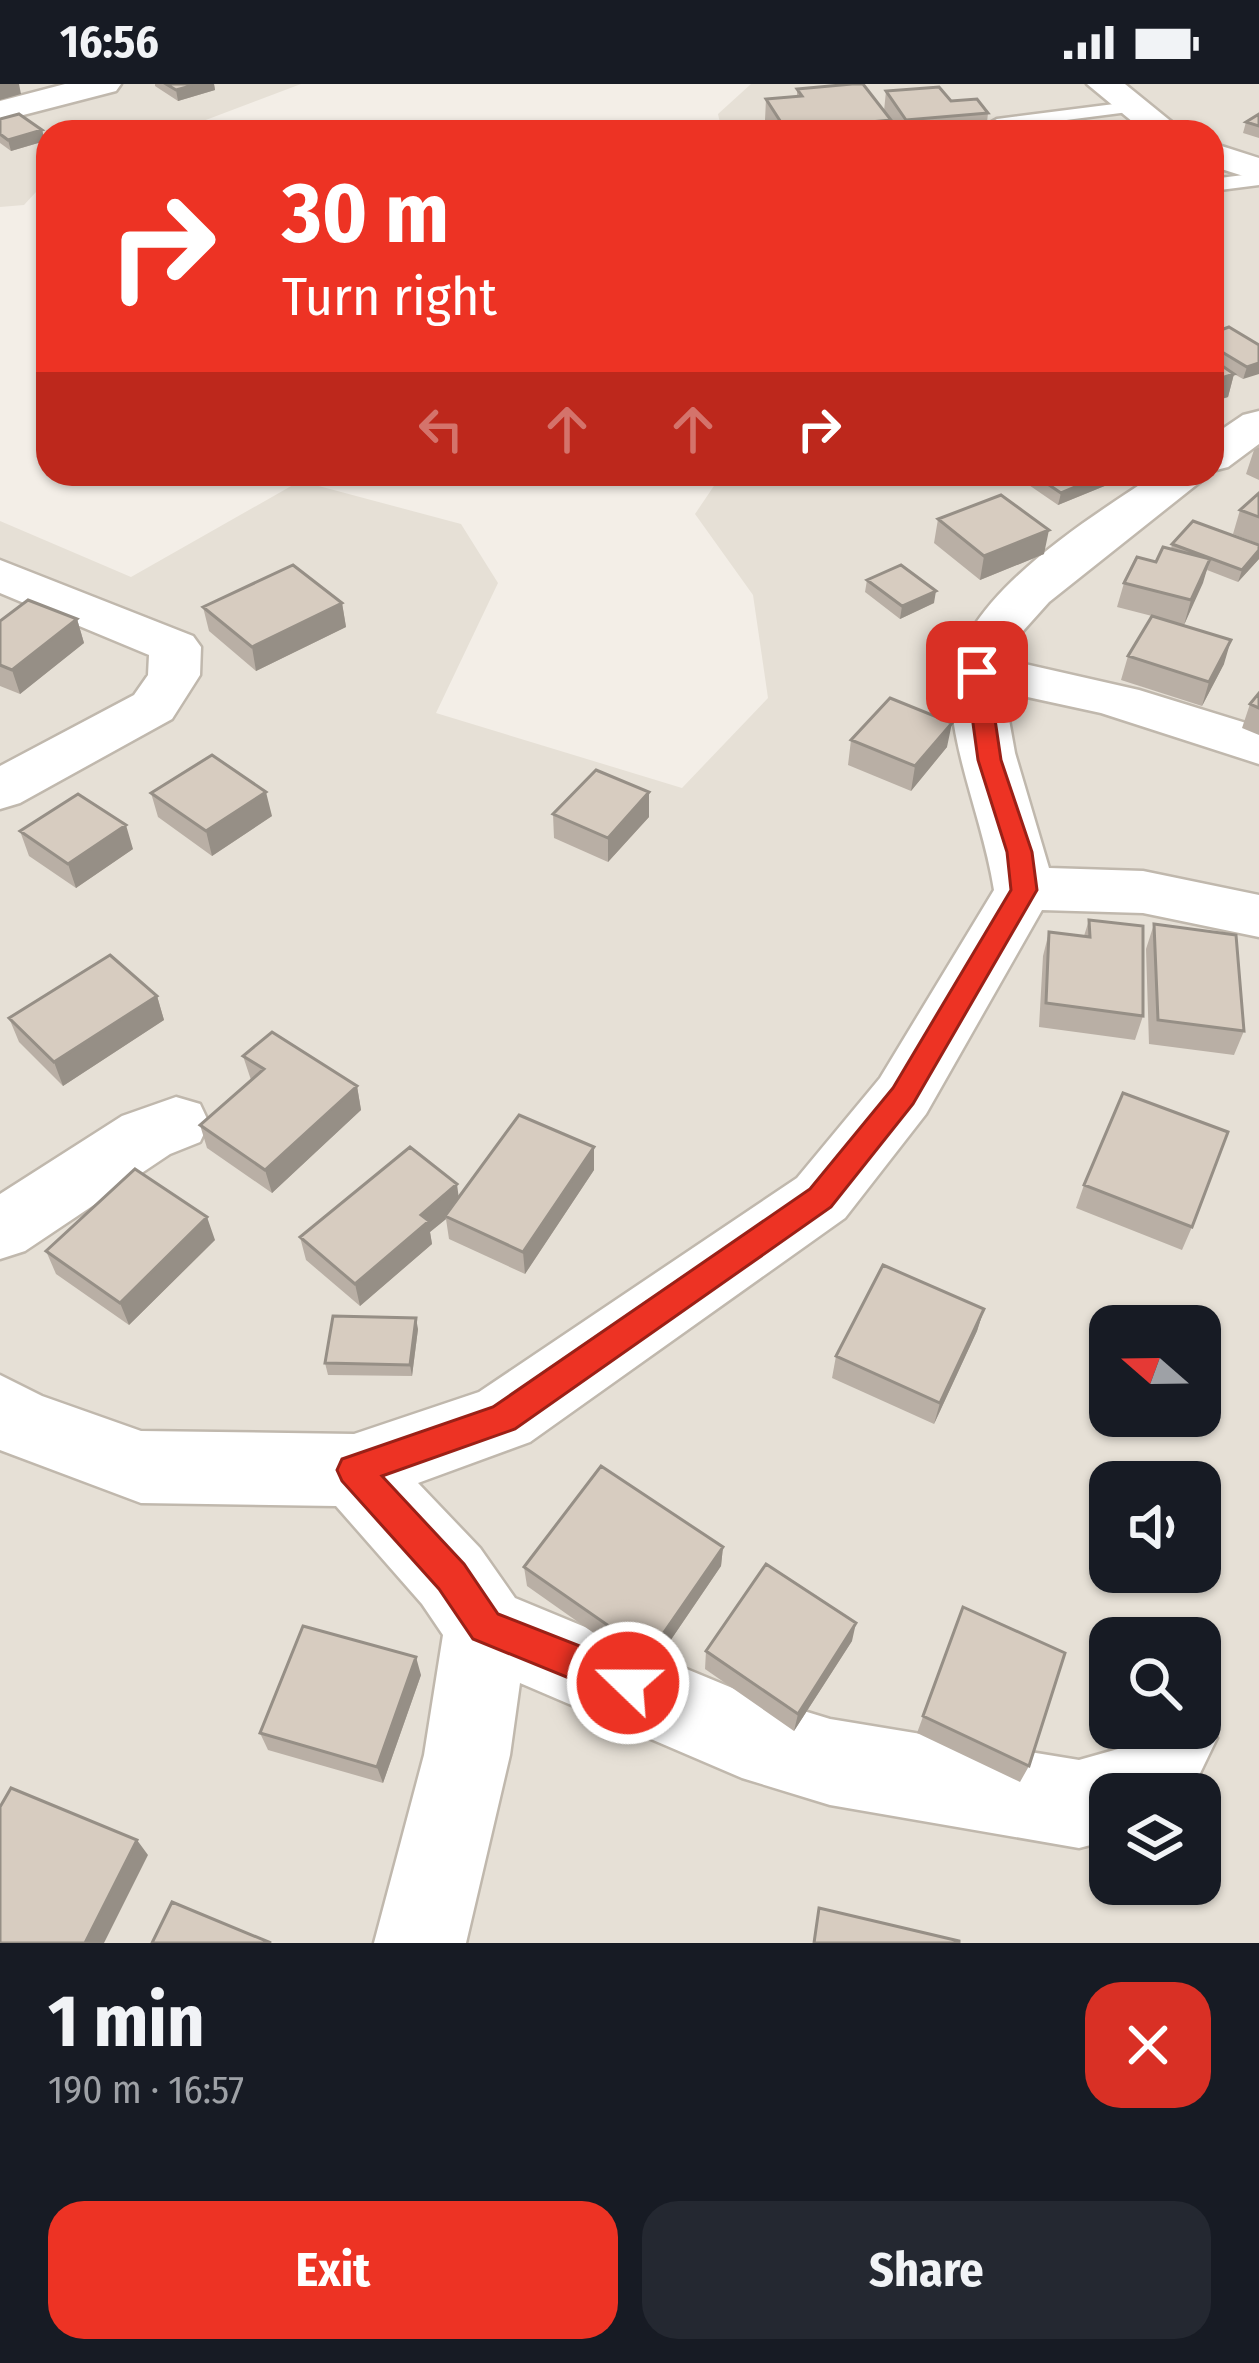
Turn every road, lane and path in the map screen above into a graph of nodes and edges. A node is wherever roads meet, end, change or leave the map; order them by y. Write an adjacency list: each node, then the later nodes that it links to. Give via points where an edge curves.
1 (104, 84): 3 (street)
2 (1117, 96): 4 (lane); 5 (street)
3 (0, 111)
4 (1014, 120)
5 (1150, 120)
6 (1224, 159): 7 (street)
7 (1259, 174): 8 (lane)
8 (1224, 182)
9 (1259, 424): 10 (street)
10 (1224, 449)
11 (1170, 486): 13 (street, via 1081,548 1018,606 988,642)
12 (0, 575): 15 (street, via 175,647 174,675 153,707)
13 (977, 672): 14 (street, via 1120,698); 16 (street, via 989,760)
14 (1259, 746)
15 (0, 790)
16 (1024, 890): 17 (street, via 1104,885 1180,894); 21 (street, via 903,1096 821,1198 503,1418)
17 (1259, 916)
18 (176, 1123): 19 (street)
19 (0, 1230)
20 (0, 1409): 21 (street, via 141,1467)
21 (354, 1470): 22 (street, via 451,1576)
22 (486, 1627): 23 (street, via 742,1735 830,1762 1079,1804); 24 (street, via 467,1755)
23 (1089, 1799)
24 (420, 1943)

